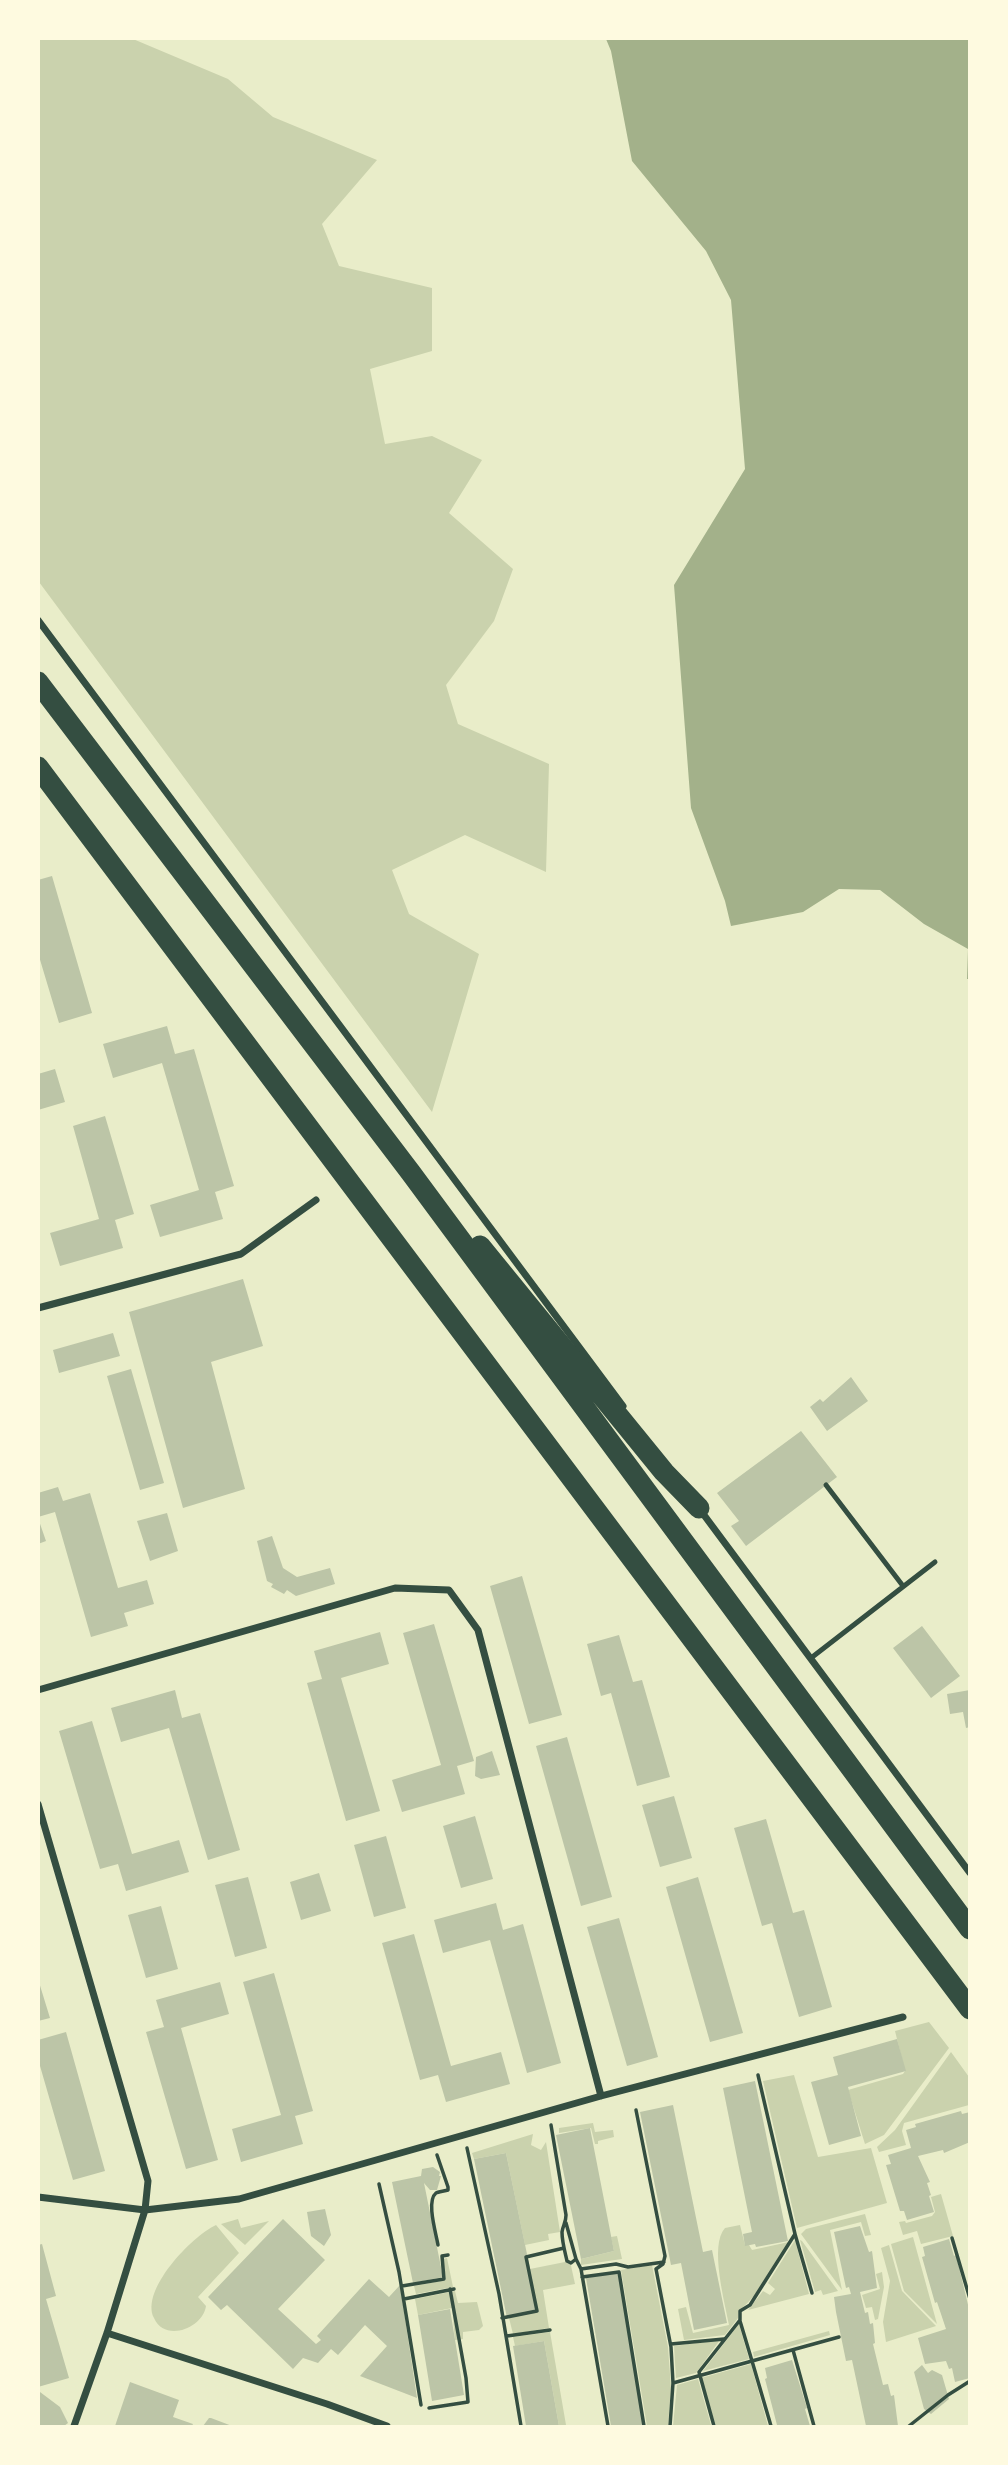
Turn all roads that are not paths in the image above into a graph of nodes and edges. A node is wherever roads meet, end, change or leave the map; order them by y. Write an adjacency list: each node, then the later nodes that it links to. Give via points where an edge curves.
1 (38, 620): 7 (street)
2 (38, 682): 4 (highway)
3 (38, 767): 18 (highway)
4 (411, 1173): 10 (highway, via 492,1259 664,1472); 17 (highway)
5 (316, 1200): 6 (street, via 241,1254)
6 (38, 1308)
7 (625, 1408)
8 (641, 1430): 10 (street)
9 (826, 1485): 12 (lane)
10 (699, 1508): 13 (street)
11 (935, 1562): 12 (lane)
12 (903, 1586): 13 (lane)
13 (811, 1658): 16 (street)
14 (38, 1690): 20 (street, via 395,1588 449,1590 478,1630)
15 (38, 1804): 22 (street, via 148,2180)
16 (968, 1867)
17 (970, 1929)
18 (970, 2009)
19 (903, 2017): 20 (street)
20 (601, 2096): 22 (street, via 239,2199)
21 (38, 2197): 22 (street)
22 (145, 2210): 23 (street)
23 (107, 2333): 24 (street); 25 (street)
24 (74, 2427)
25 (387, 2427)

